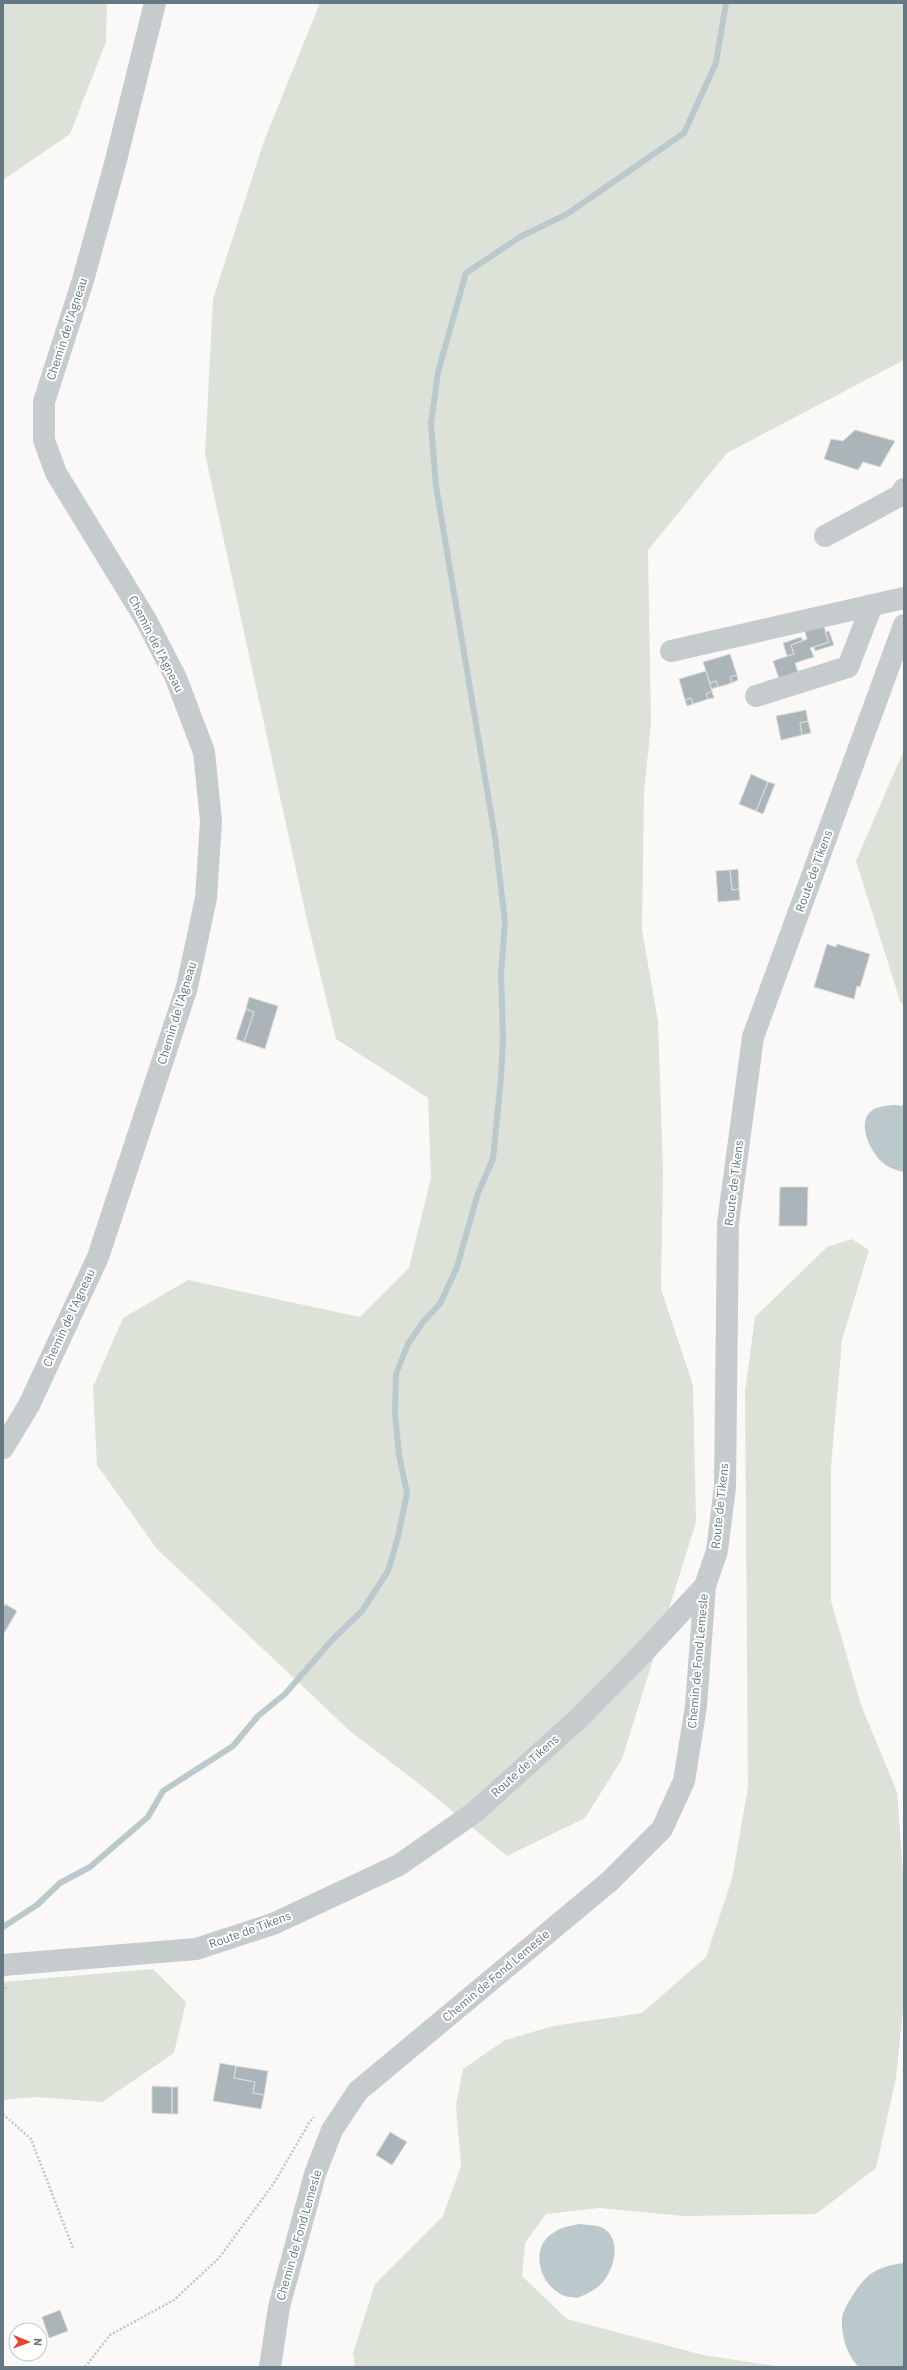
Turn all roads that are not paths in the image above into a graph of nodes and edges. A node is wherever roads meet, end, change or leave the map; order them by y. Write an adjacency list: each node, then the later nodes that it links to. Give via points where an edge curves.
1 (155, 3): 9 (street, Chemin de l’Agneau, via 85,273 44,402 44,440 56,473 149,626 176,678 204,752 212,821 206,898 187,988 98,1257 29,1405)
2 (904, 489): 3 (street, via 901,495)
3 (825, 536)
4 (904, 598): 5 (street)
5 (872, 605): 7 (street); 8 (street, via 848,667)
6 (904, 624): 10 (street, Route de Tikens, via 753,1037 728,1224 725,1487 717,1551)
7 (671, 651)
8 (756, 696)
9 (3, 1448)
10 (705, 1586): 11 (street, Route de Tikens, via 573,1723 475,1812 399,1865 273,1924 196,1949); 12 (street, Chemin de Fond Lemesle, via 696,1706 684,1781 662,1829 610,1881 358,2091 332,2130 315,2174 279,2307)
11 (3, 1965)
12 (270, 2367)

